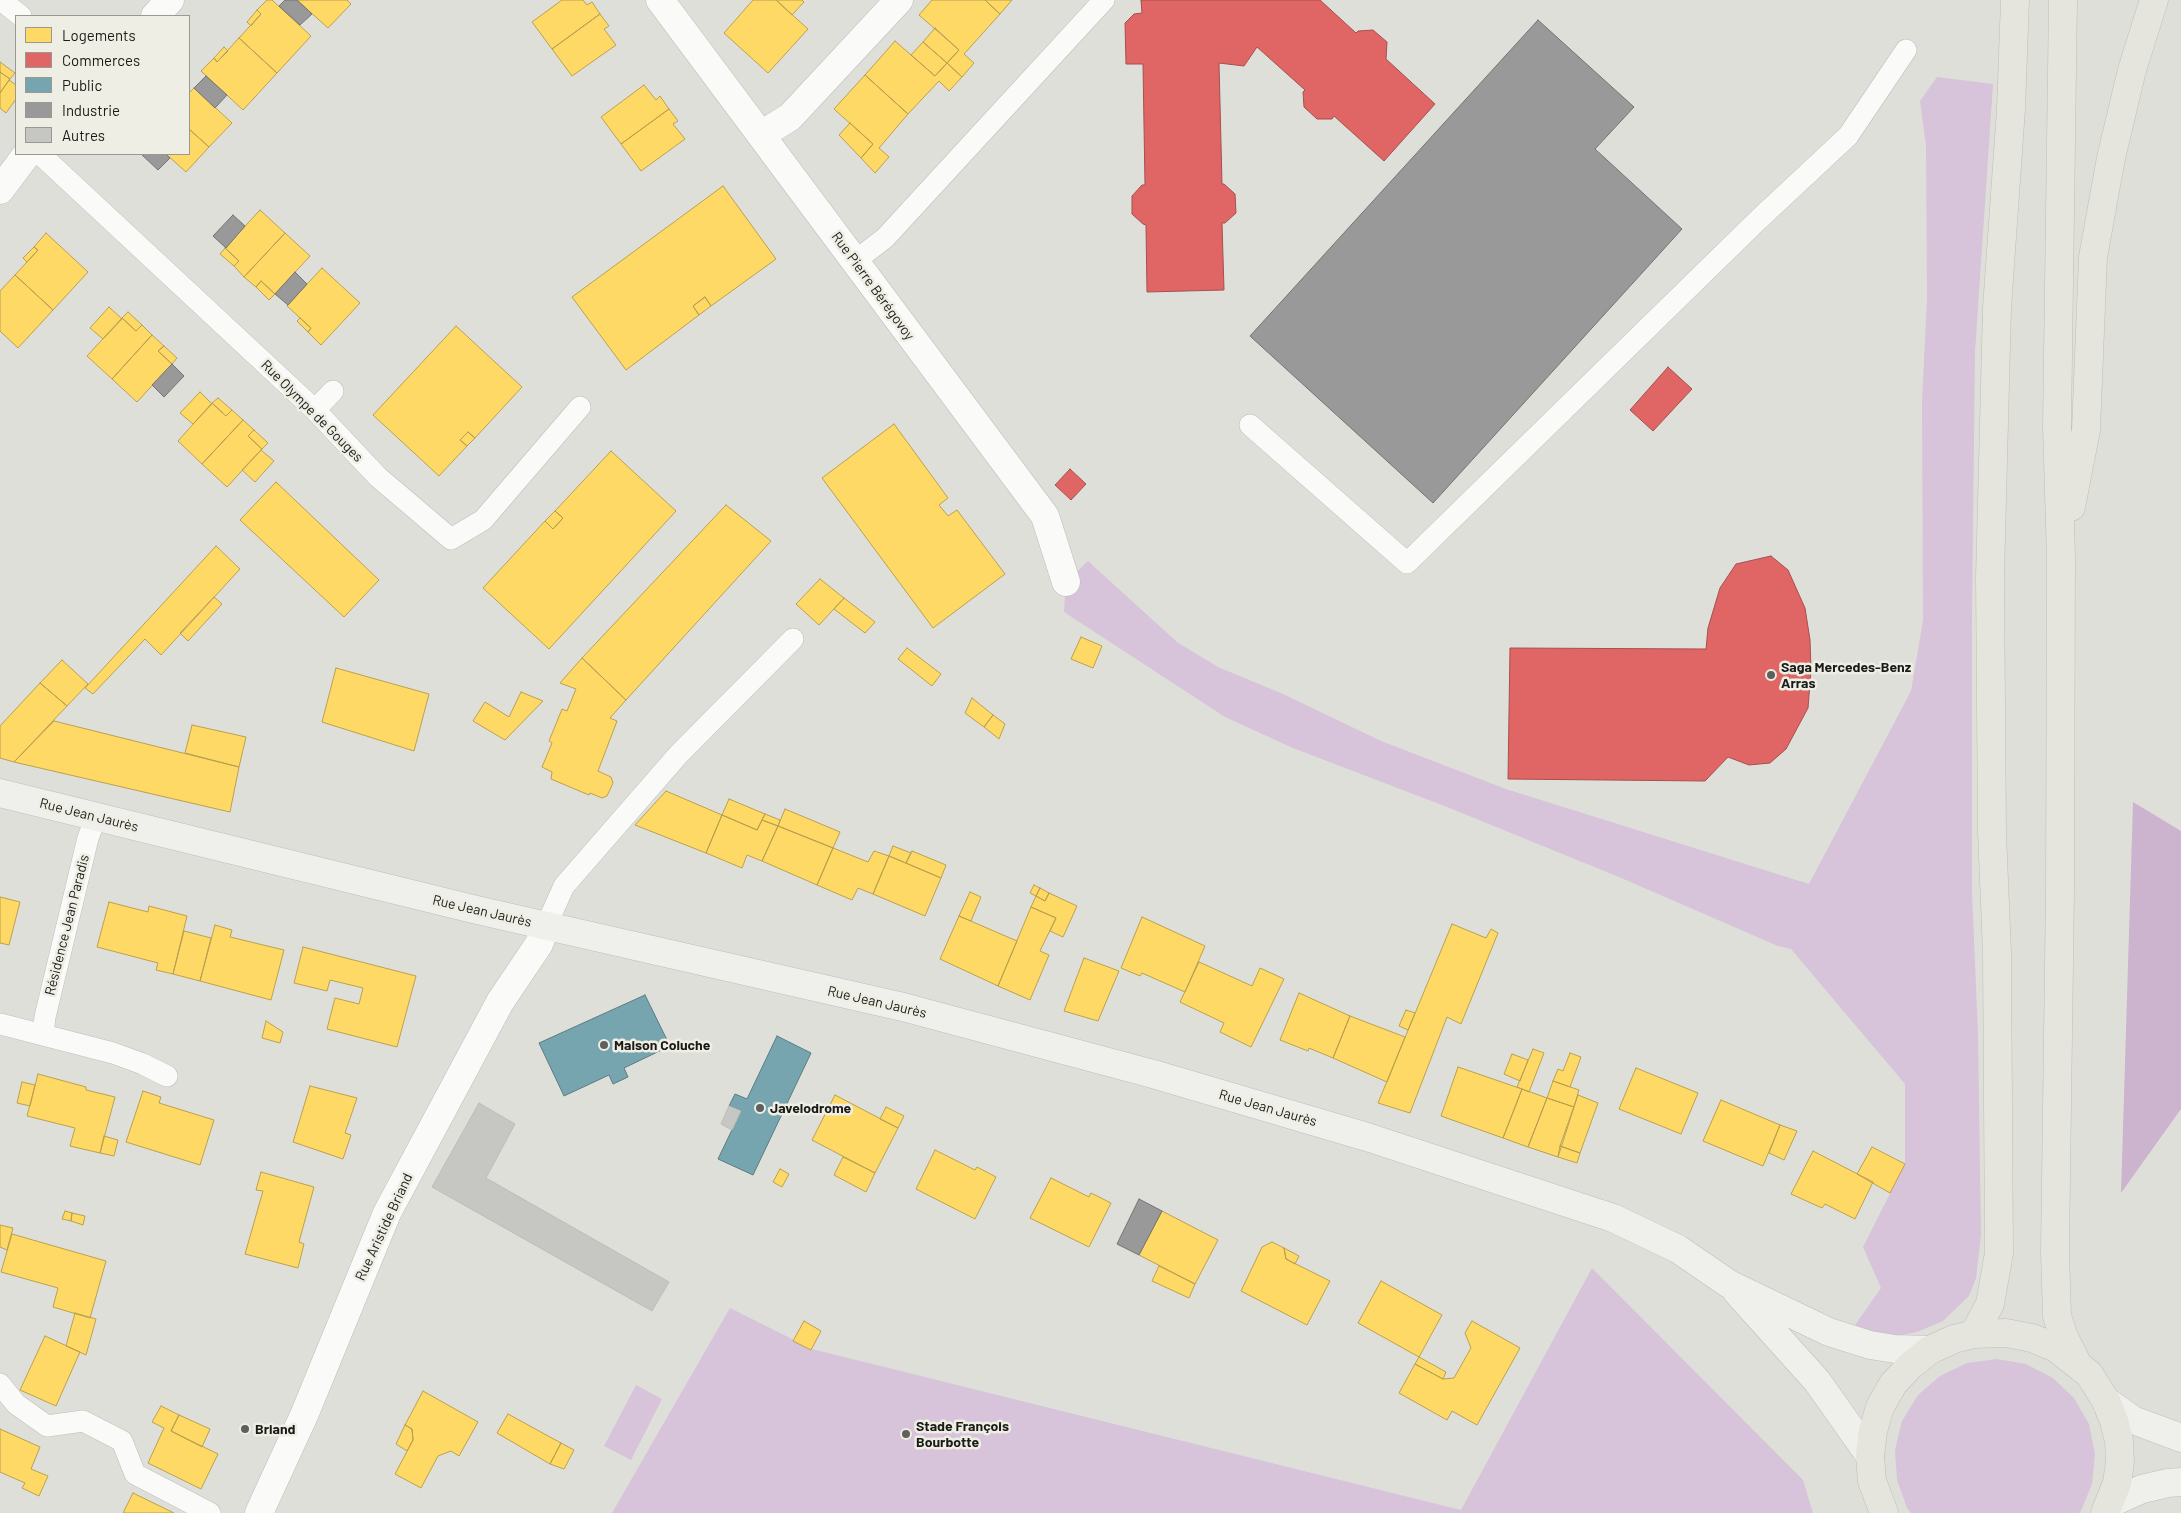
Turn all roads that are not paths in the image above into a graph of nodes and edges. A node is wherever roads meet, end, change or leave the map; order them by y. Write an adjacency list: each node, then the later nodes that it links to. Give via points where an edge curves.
1 (1, 0): 9 (lane)
2 (170, 0): 10 (street)
3 (660, 0): 12 (street, Rue Pierre Bérégovoy)
4 (899, 0): 12 (street, via 790,117)
5 (1104, 0): 16 (lane, via 885,238)
6 (2015, 0): 31 (main road, via 1997,308 1990,577 1999,1253 1990,1304)
7 (2063, 0): 21 (main road, via 2057,427)
8 (2154, 0): 21 (main road, via 2132,70 2092,257 2086,430)
9 (20, 15)
10 (156, 15)
11 (1906, 50): 20 (lane, via 1848,136 1408,563)
12 (761, 135): 16 (street, Rue Pierre Bérégovoy)
13 (27, 155): 15 (street)
14 (41, 155): 19 (lane, Rue Olympe de Gouges)
15 (0, 190)
16 (855, 261): 22 (street, Rue Pierre Bérégovoy, via 1045,516)
17 (334, 391): 19 (lane)
18 (580, 407): 19 (lane, Rue Olympe de Gouges, via 483,520 451,538 378,477)
19 (315, 410)
20 (1250, 425)
21 (2061, 558): 33 (main road, via 2055,1252 2057,1316)
22 (1066, 582)
23 (792, 638): 26 (lane, via 678,755 564,886)
24 (0, 793): 25 (main road, Rue Jean Jaurès)
25 (96, 817): 26 (main road, Rue Jean Jaurès); 28 (lane, Résidence Jean Paradis, via 67,922)
26 (546, 926): 30 (main road, Rue Jean Jaurès, via 903,1007 1153,1074 1367,1137 1613,1218 1678,1249); 41 (street, Rue Aristide Briand, via 539,944 500,1002 387,1213 305,1413)
27 (0, 1024): 28 (lane)
28 (43, 1034): 29 (lane, via 114,1053)
29 (167, 1076)
30 (1729, 1284): 32 (main road, via 1829,1332 1870,1345); 37 (main road, via 1817,1381)
31 (1974, 1334): 32 (main road); 33 (main road, via 2006,1333 2032,1338 2056,1348)
32 (1930, 1350): 37 (main road, via 1893,1384 1873,1431)
33 (2077, 1364): 35 (main road, via 2099,1387)
34 (0, 1384): 40 (lane, via 16,1404 47,1426 83,1421 122,1441 135,1474)
35 (2106, 1401): 36 (main road, via 2133,1420); 39 (main road, via 2114,1420 2119,1448 2117,1483)
36 (2181, 1438)
37 (1870, 1456): 42 (main road, via 1872,1481)
38 (2181, 1482): 39 (main road, via 2142,1489)
39 (2108, 1508)
40 (210, 1513)
41 (259, 1513)
42 (1884, 1513)

